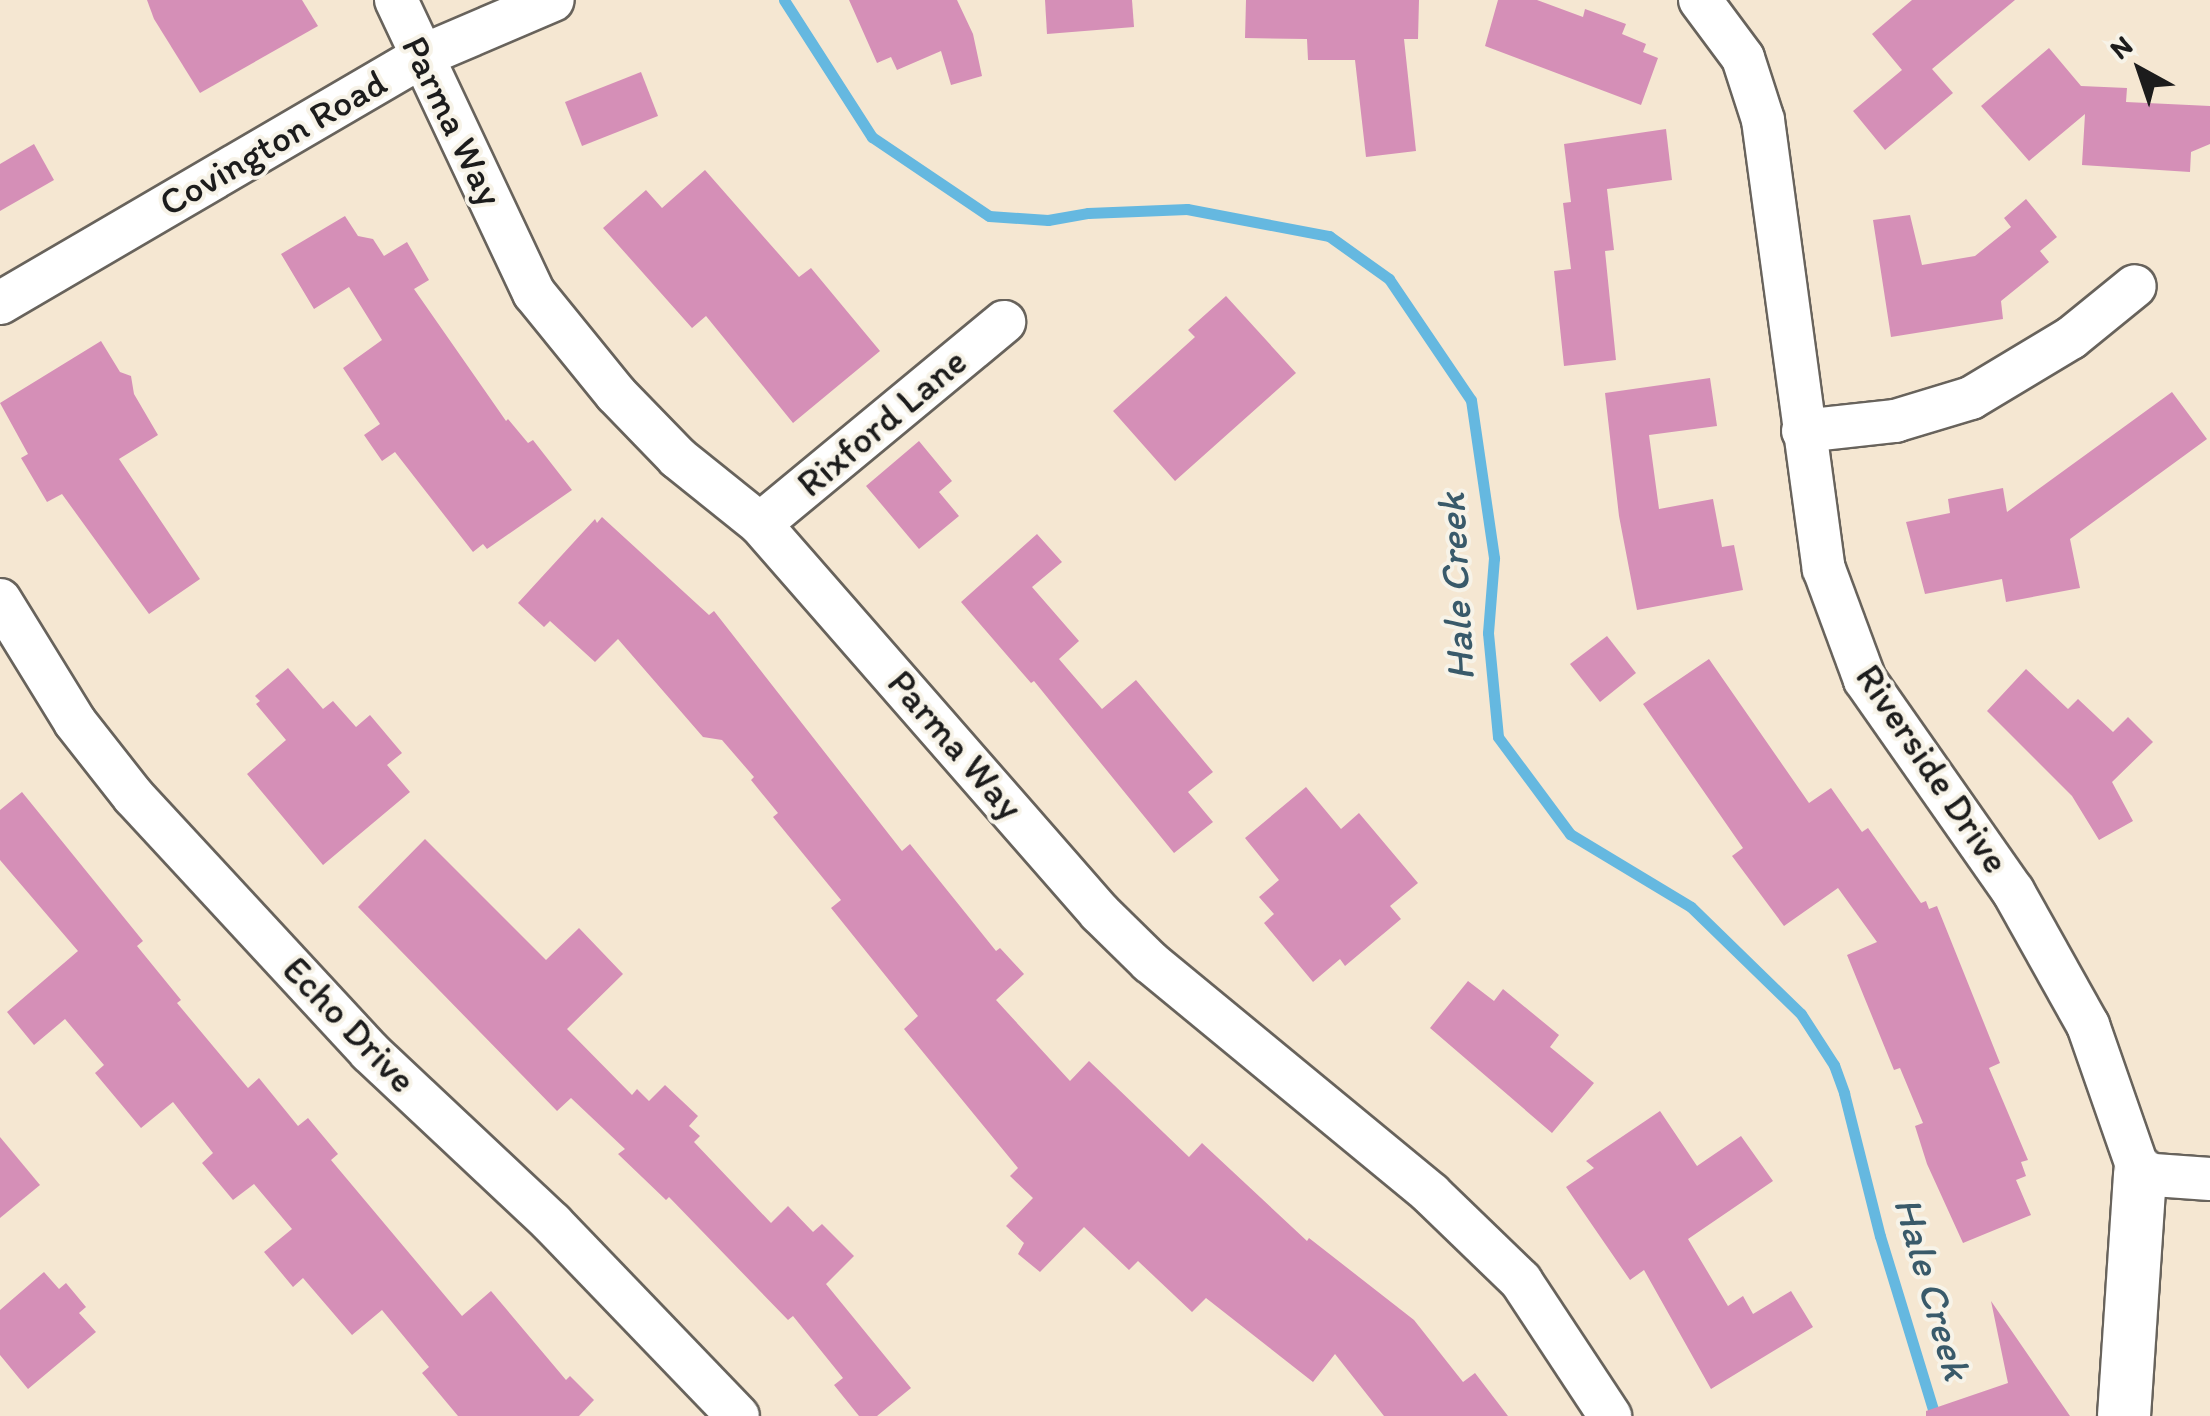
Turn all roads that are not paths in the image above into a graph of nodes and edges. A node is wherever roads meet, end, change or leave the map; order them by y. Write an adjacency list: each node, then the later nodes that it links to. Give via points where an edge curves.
1 (396, 0): 4 (street, Parma Way)
2 (554, 0): 4 (street, Covington Road)
3 (1700, 0): 8 (street, Riverside Drive, via 1744,58 1763,120)
4 (422, 56): 6 (street, Covington Road); 9 (street, Parma Way, via 534,292 678,458)
5 (2135, 286): 8 (street, via 2071,338 1971,398 1895,421)
6 (0, 304)
7 (1004, 322): 9 (street, Rixford Lane)
8 (1803, 432): 11 (street, Riverside Drive, via 1824,569 1865,680 2041,941 2088,1026)
9 (760, 524): 14 (street, Parma Way, via 1100,913 1431,1194 1521,1281)
10 (0, 600): 13 (street, Echo Drive, via 75,722 134,796 370,1052 552,1222)
11 (2140, 1174): 12 (street); 15 (street, Riverside Drive)
12 (2210, 1179)
13 (738, 1416)
14 (1610, 1416)
15 (2124, 1416)

